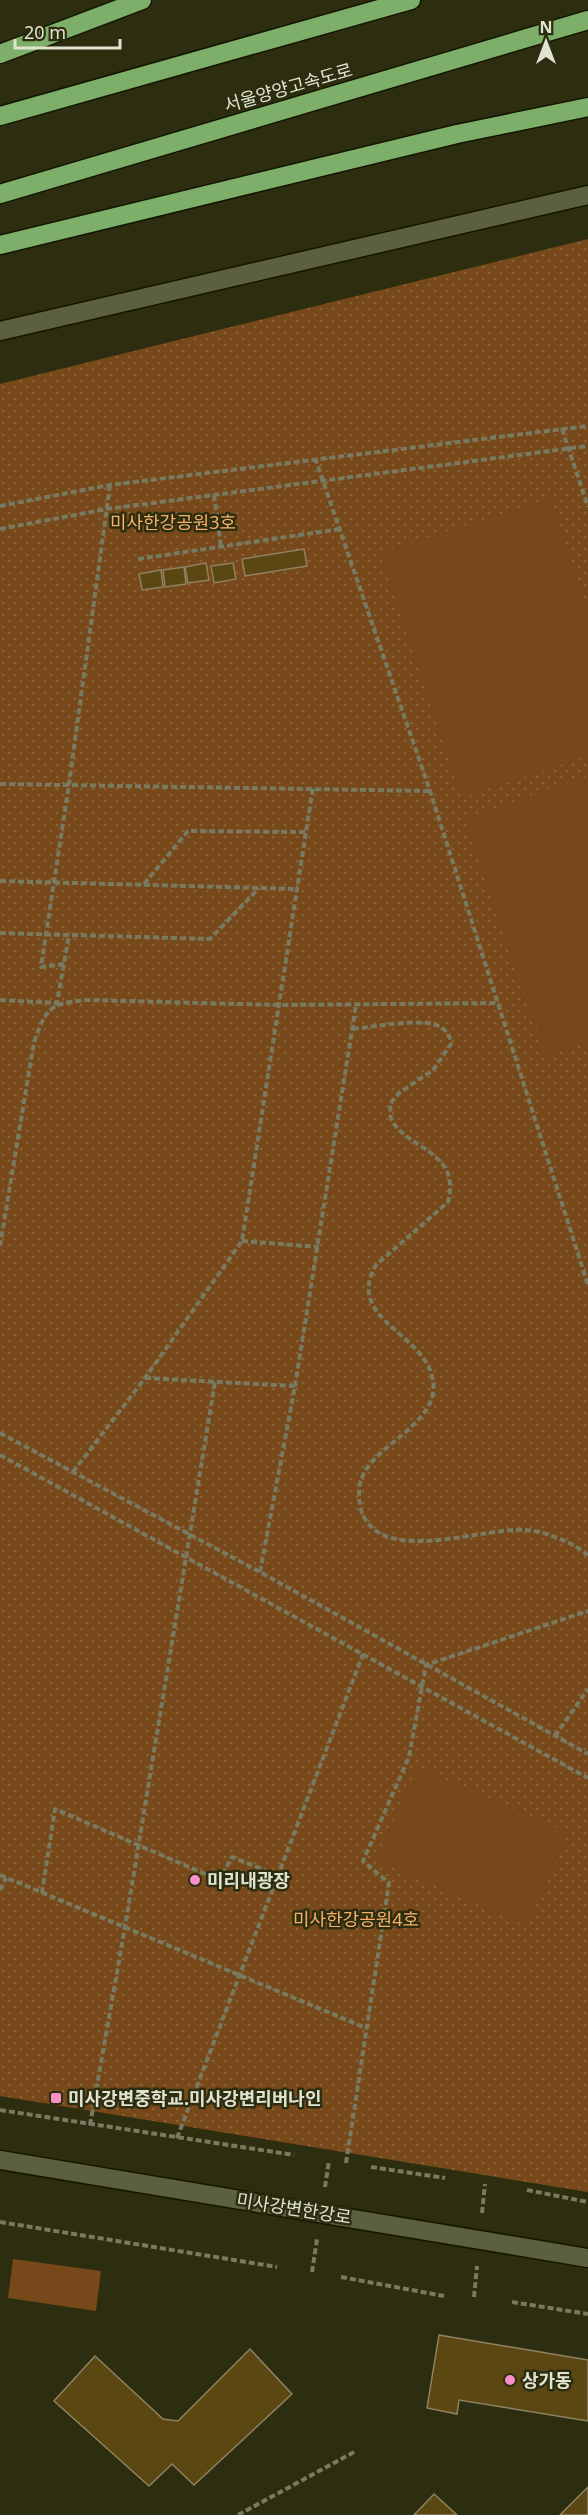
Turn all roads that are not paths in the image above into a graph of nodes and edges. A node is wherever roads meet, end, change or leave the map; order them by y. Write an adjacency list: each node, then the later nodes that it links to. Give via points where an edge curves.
1 (142, 0): 4 (highway)
2 (411, 0): 6 (highway)
3 (588, 20): 7 (highway, 서울양양고속도로)
4 (0, 54)
5 (588, 107): 9 (highway, via 445,137)
6 (0, 116)
7 (0, 194)
8 (588, 195): 10 (street)
9 (0, 245)
10 (0, 331)
11 (0, 2160): 12 (street, 미사강변한강로)
12 (588, 2258)

